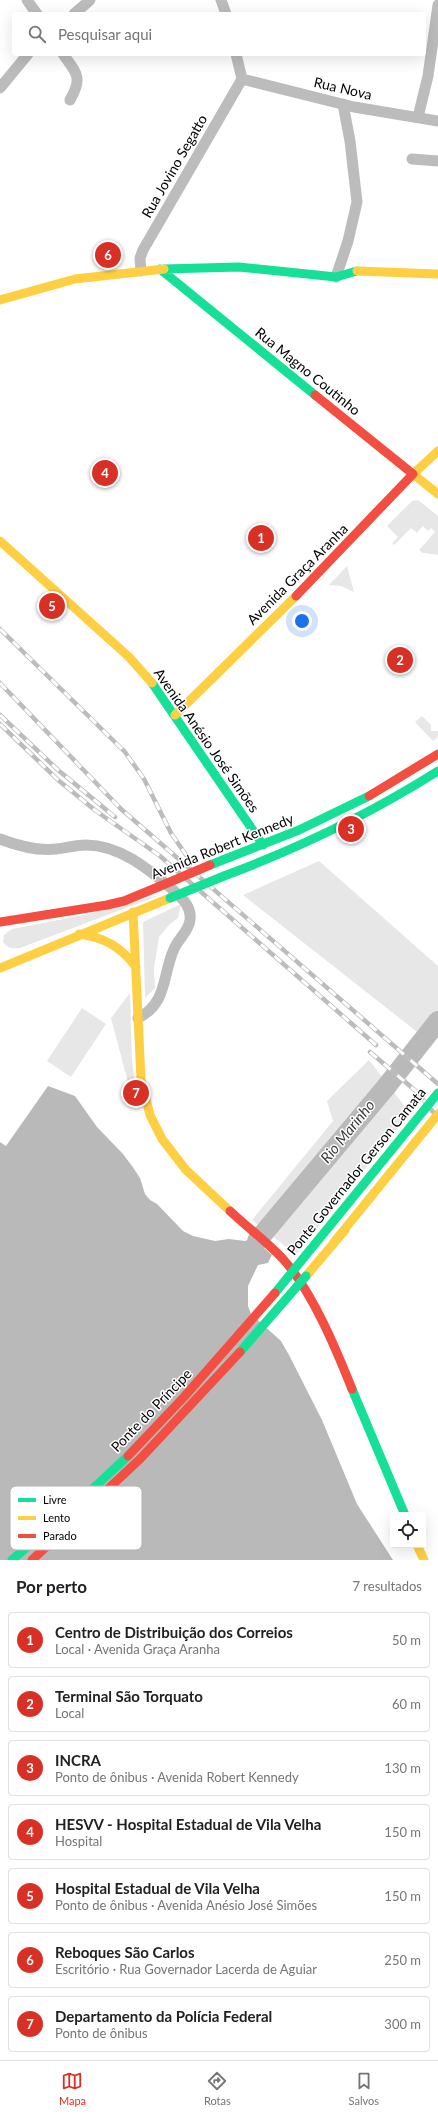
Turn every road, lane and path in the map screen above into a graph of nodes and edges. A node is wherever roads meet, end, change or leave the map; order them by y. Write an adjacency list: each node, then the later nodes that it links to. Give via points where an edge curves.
1 (27, 0): 5 (street)
2 (90, 0): 6 (street)
3 (221, 0): 7 (street)
4 (438, 5): 15 (street, via 428,76)
5 (36, 12)
6 (76, 12)
7 (225, 12)
8 (26, 56): 12 (street)
9 (64, 56): 13 (street, via 78,79 78,86)
10 (236, 56): 11 (street)
11 (242, 79): 14 (street, Rua Nova); 20 (street, Rua Jovino Segatto, via 143,250 140,258)
12 (0, 88)
13 (70, 100)
14 (343, 104): 15 (street, Rua Nova); 22 (street, via 357,202)
15 (418, 117): 16 (street, Rua Nova)
16 (438, 121)
17 (412, 159): 18 (street)
18 (438, 162)
19 (160, 269): 20 (main road); 22 (main road, via 239,267); 25 (main road, Rua Magno Coutinho)
20 (141, 271): 23 (main road, via 75,279)
21 (438, 274): 22 (main road, via 360,270)
22 (336, 277)
23 (0, 300)
24 (438, 451): 25 (main road, Avenida Graça Aranha)
25 (413, 474): 26 (main road, Rua Magno Coutinho); 28 (main road, Avenida Graça Aranha, via 306,586)
26 (438, 494)
27 (0, 540): 28 (main road, Avenida Anésio José Simões, via 140,667)
28 (175, 715): 32 (main road, Avenida Anésio José Simões)
29 (438, 754): 32 (main road, Avenida Robert Kennedy, via 360,802)
30 (438, 771): 33 (main road, Avenida Robert Kennedy, bridge, via 396,798 338,829)
31 (0, 839): 40 (street, via 36,849 52,850 86,845 111,849 150,871 187,904 190,914 189,925 174,948 160,996 151,1010)
32 (263, 845): 34 (main road, Avenida Robert Kennedy, bridge, via 107,906)
33 (133, 912): 35 (main road, Avenida Robert Kennedy); 38 (main road)
34 (0, 922)
35 (79, 934): 37 (main road); 38 (main road, via 97,937 113,944 126,954)
36 (0, 957): 37 (main road)
37 (18, 960): 39 (main road)
38 (136, 967): 40 (main road)
39 (0, 968)
40 (138, 1018): 49 (main road, via 142,1091 152,1122 186,1170 283,1259 298,1280 320,1317 342,1364)
41 (438, 1093): 45 (main road, Ponte Governador Gerson Camata, bridge)
42 (438, 1114): 44 (main road, Ponte Governador Gerson Camata, bridge)
43 (438, 1125): 44 (main road, bridge)
44 (335, 1241): 46 (main road, Ponte Governador Gerson Camata)
45 (296, 1268): 47 (main road, Ponte do Príncipe, bridge, via 214,1365)
46 (306, 1276): 48 (main road, Ponte do Príncipe, bridge, via 191,1408)
47 (95, 1486)
48 (113, 1486)
49 (404, 1512)
50 (419, 1548): 55 (main road)
51 (23, 1550): 53 (main road, Ponte do Príncipe, bridge)
52 (43, 1550): 54 (main road, Ponte do Príncipe, bridge)
53 (12, 1560)
54 (32, 1560)
55 (424, 1560)

